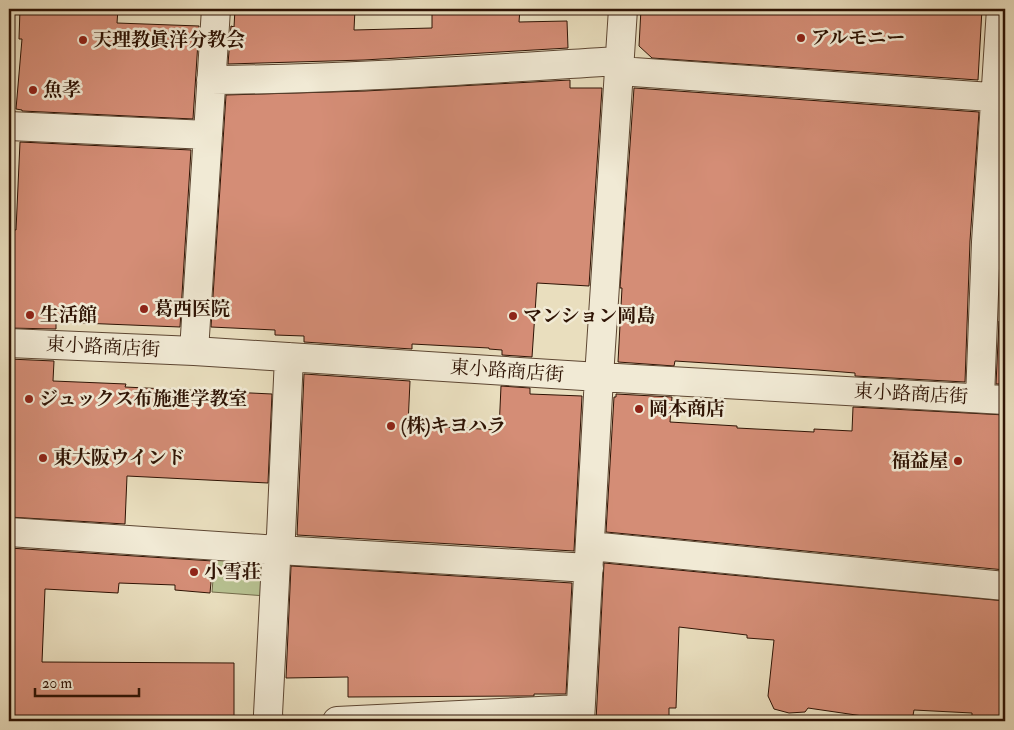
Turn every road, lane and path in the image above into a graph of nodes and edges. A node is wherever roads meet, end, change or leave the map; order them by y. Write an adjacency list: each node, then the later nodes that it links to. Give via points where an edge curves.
1 (216, 9): 5 (street)
2 (623, 9): 4 (street)
3 (1001, 9): 6 (street)
4 (619, 66): 5 (street); 6 (street); 12 (street)
5 (211, 80): 8 (street)
6 (1000, 98): 13 (street, via 986,242)
7 (9, 126): 8 (street)
8 (208, 135): 10 (street)
9 (9, 343): 10 (street, 東小路商店街)
10 (194, 351): 11 (street, 東小路商店街)
11 (289, 357): 12 (street, 東小路商店街); 15 (street)
12 (599, 377): 13 (street, 東小路商店街); 16 (street)
13 (993, 399)
14 (9, 532): 15 (street)
15 (278, 550): 16 (street); 19 (street)
16 (590, 557): 17 (street); 18 (street)
17 (1005, 586)
18 (580, 715): 20 (street)
19 (269, 721)
20 (337, 721)

